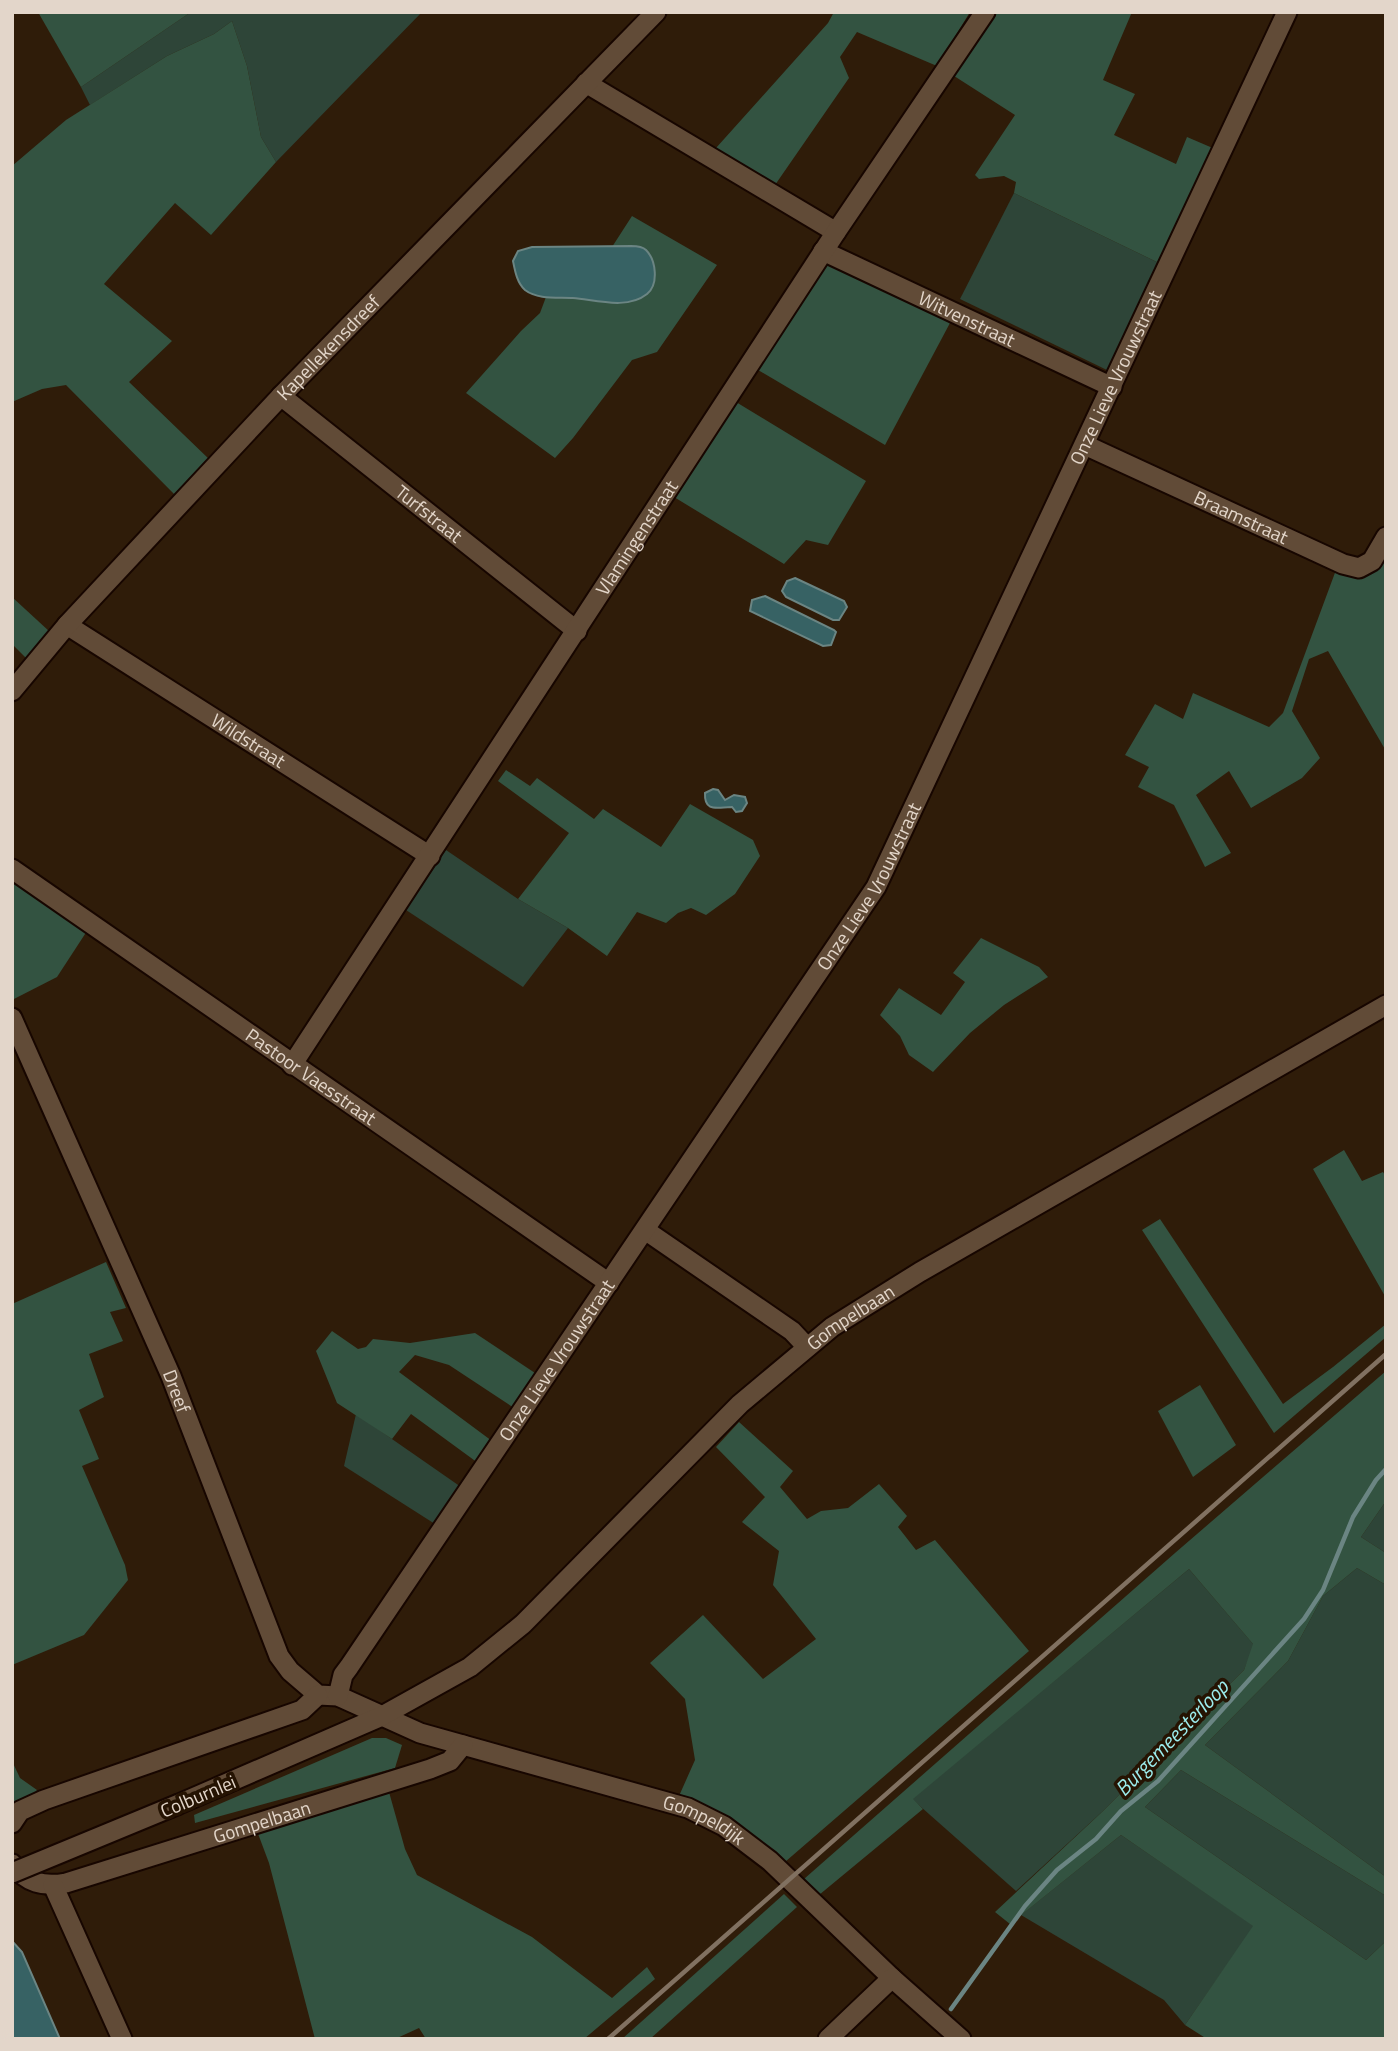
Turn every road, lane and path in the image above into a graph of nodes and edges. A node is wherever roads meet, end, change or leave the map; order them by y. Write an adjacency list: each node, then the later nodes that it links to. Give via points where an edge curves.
1 (656, 12): 4 (street, Kapellekensdreef)
2 (985, 12): 5 (street, Vlamingenstraat)
3 (1287, 12): 7 (street, Onze Lieve Vrouwstraat)
4 (586, 83): 5 (street); 8 (street, Kapellekensdreef)
5 (836, 232): 6 (street, Vlamingenstraat)
6 (823, 251): 7 (street, Witvenstraat); 12 (street, Vlamingenstraat)
7 (1112, 387): 9 (street, Onze Lieve Vrouwstraat)
8 (281, 396): 11 (street, Kapellekensdreef); 12 (street, Turfstraat)
9 (1085, 445): 10 (street, Braamstraat, via 1343,564 1359,568 1372,561); 19 (street, Onze Lieve Vrouwstraat, via 876,887)
10 (1386, 537)
11 (67, 625): 13 (street, Kapellekensdreef); 14 (street, Wildstraat)
12 (578, 631): 14 (street, Vlamingenstraat)
13 (12, 691)
14 (430, 856): 18 (street, Vlamingenstraat)
15 (12, 869): 18 (street, Pastoor Vaesstraat)
16 (1386, 1005): 21 (street, Gompelbaan, via 920,1272)
17 (12, 1018): 22 (street, Dreef, via 171,1376 279,1656)
18 (292, 1065): 20 (street, Pastoor Vaesstraat)
19 (645, 1230): 20 (street, Onze Lieve Vrouwstraat); 21 (street, via 793,1331)
20 (609, 1283): 23 (street, Onze Lieve Vrouwstraat, via 343,1675)
21 (807, 1347): 24 (street, Gompelbaan, via 740,1404 513,1632 461,1672)
22 (318, 1695): 23 (street); 26 (street, via 302,1710 44,1800 20,1811)
23 (338, 1696): 24 (street)
24 (382, 1716): 25 (street, Gompeldijk); 28 (street, Colburnlei, bridge)
25 (463, 1745): 29 (street, Gompelbaan, via 450,1761 430,1769); 30 (street, Gompeldijk, via 688,1808 724,1826 770,1861)
26 (12, 1823)
27 (12, 1864): 29 (street, via 25,1879)
28 (12, 1873)
29 (53, 1885): 31 (street)
30 (892, 1978): 32 (street); 33 (street, Gompeldijk)
31 (122, 2039)
32 (828, 2039)
33 (961, 2039)

